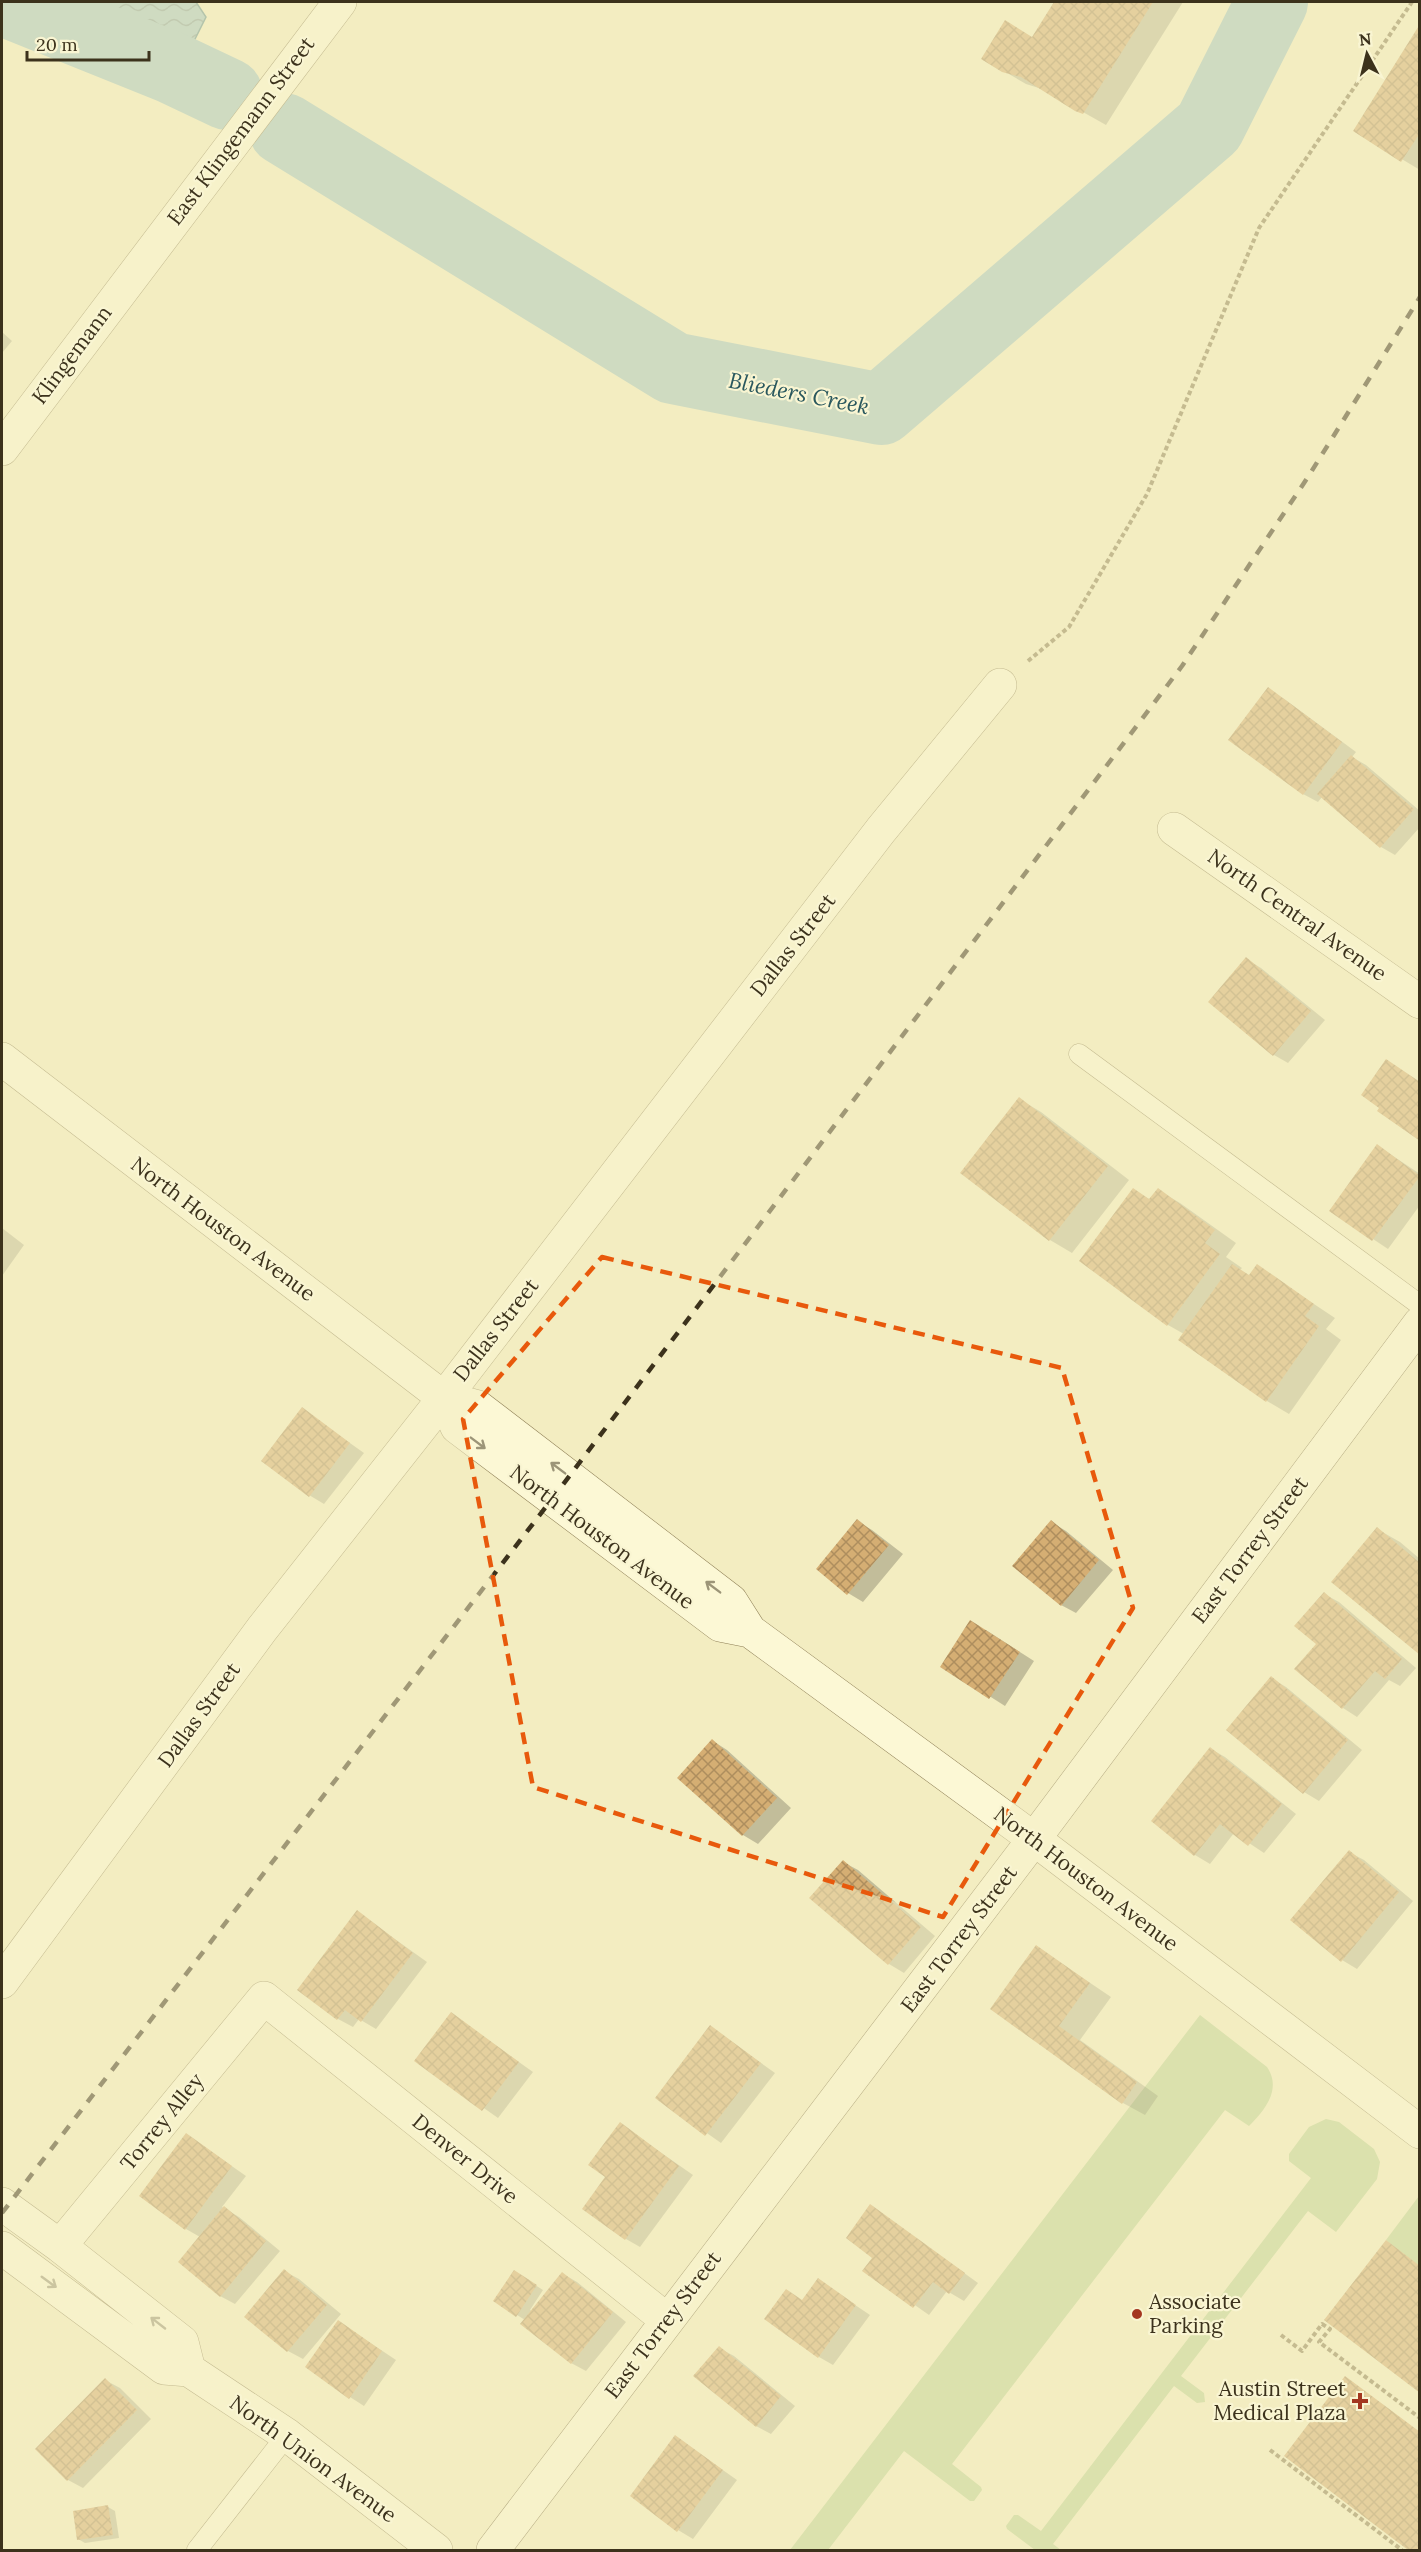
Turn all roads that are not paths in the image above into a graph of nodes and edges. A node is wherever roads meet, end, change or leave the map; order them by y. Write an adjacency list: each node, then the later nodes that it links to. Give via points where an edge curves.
1 (340, 2): 2 (street, East Klingemann Street)
2 (143, 261): 3 (street, Klingemann)
3 (2, 449)
4 (1000, 685): 11 (street, Dallas Street, via 881,830)
5 (1174, 829): 6 (street, North Central Avenue)
6 (1419, 1002)
7 (1079, 1054): 9 (lane)
8 (2, 1059): 11 (street, North Houston Avenue)
9 (1419, 1305)
10 (1419, 1323): 12 (street, East Torrey Street)
11 (444, 1398): 12 (street, North Houston Avenue, via 457,1427 720,1625 750,1631); 13 (street, Dallas Street, via 262,1629)
12 (1034, 1839): 15 (street, North Houston Avenue); 19 (street, East Torrey Street)
13 (2, 1982)
14 (264, 1998): 17 (street, Torrey Alley); 19 (street, Denver Drive)
15 (1419, 2132)
16 (2, 2204): 17 (street)
17 (60, 2246): 20 (street, one-way to 17, via 182,2342)
18 (2, 2248): 20 (street, North Union Avenue, one-way to 20, via 164,2368)
19 (667, 2320): 24 (street, East Torrey Street)
20 (189, 2370): 21 (street, North Union Avenue)
21 (286, 2434): 22 (lane); 23 (street, North Union Avenue)
22 (197, 2550)
23 (436, 2550)
24 (493, 2550)

